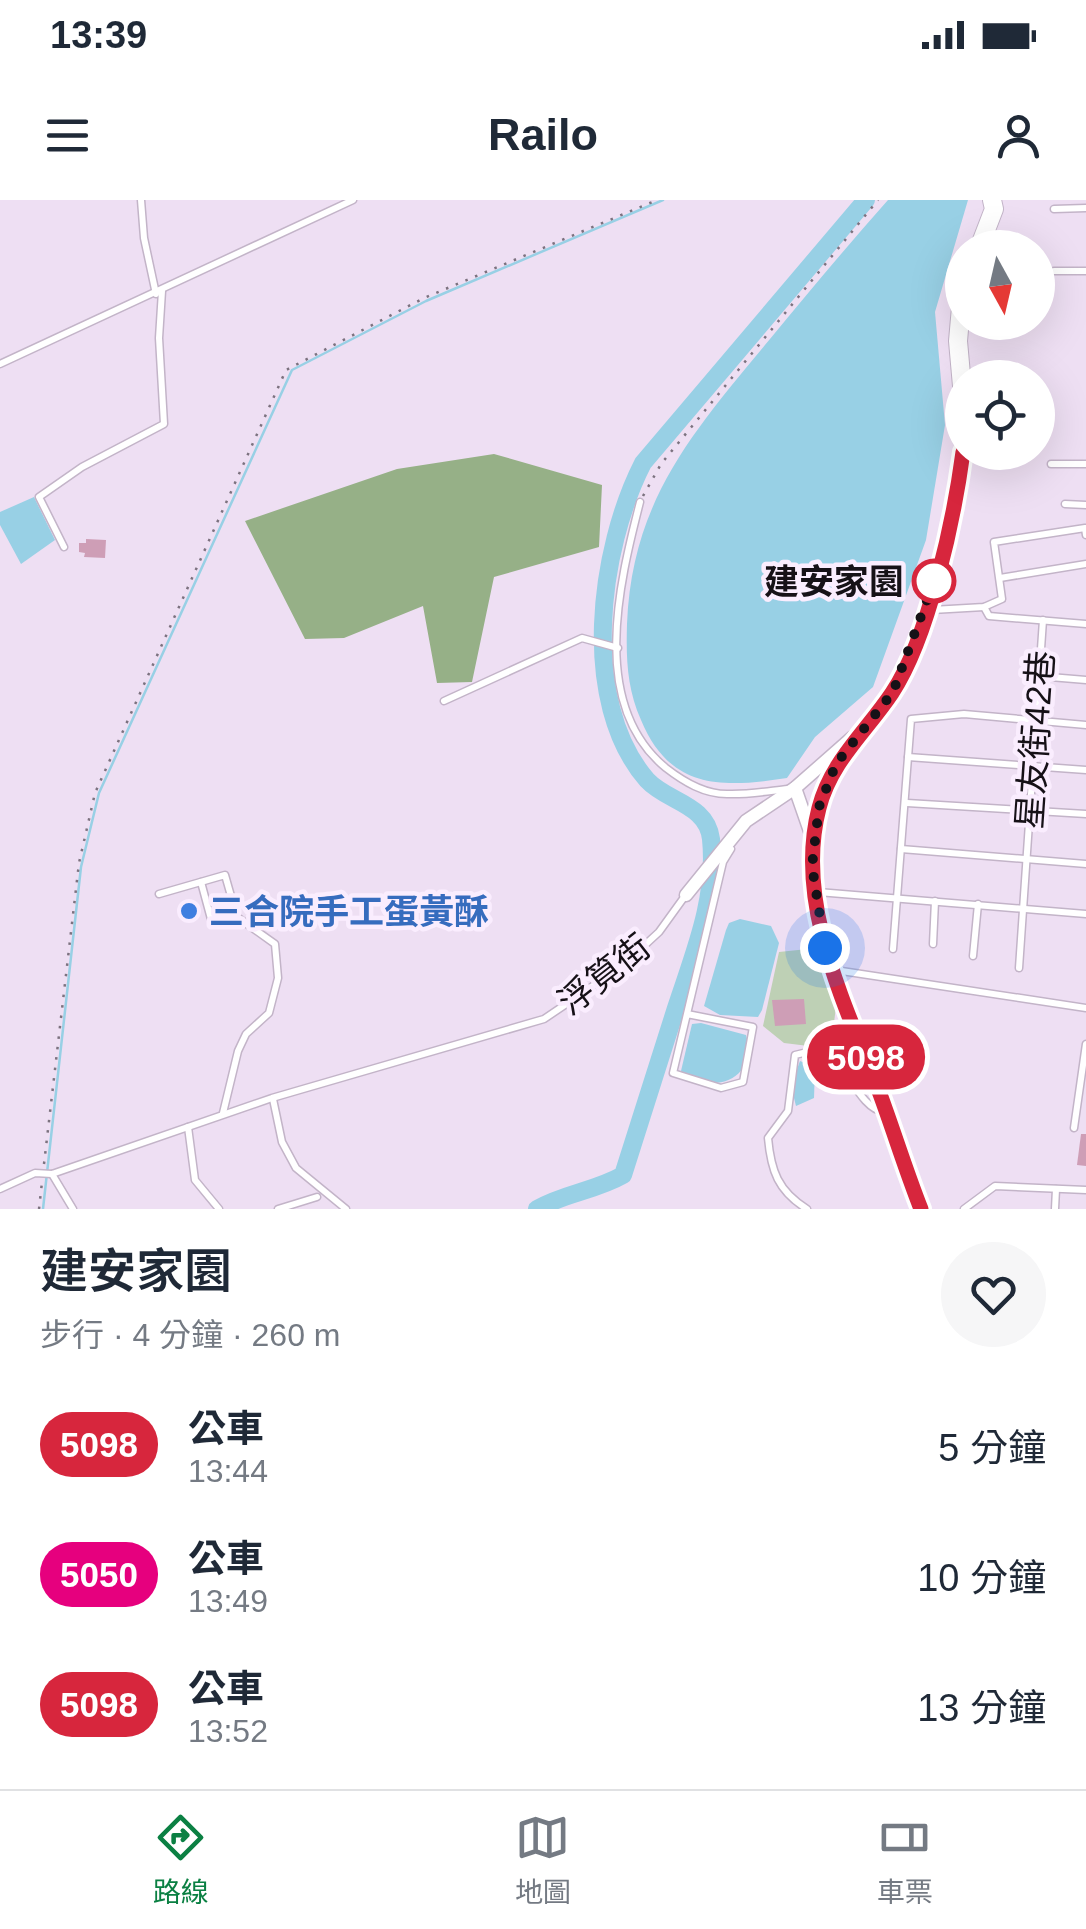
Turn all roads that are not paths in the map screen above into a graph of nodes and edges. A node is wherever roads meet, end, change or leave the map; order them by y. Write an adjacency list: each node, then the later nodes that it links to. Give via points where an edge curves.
1 (142, 200): 9 (lane)
2 (353, 200): 9 (lane)
3 (995, 203): 6 (main road)
4 (1086, 208): 5 (lane)
5 (1054, 209)
6 (985, 230)
7 (1086, 270): 8 (lane)
8 (1055, 271)
9 (159, 292): 10 (lane); 18 (lane, via 164,424 82,466 39,497)
10 (0, 364)
11 (1055, 464): 12 (lane)
12 (1086, 464)
13 (959, 470): 22 (main road)
14 (640, 502): 25 (lane, via 618,589)
15 (1066, 504): 16 (lane)
16 (1086, 505)
17 (1086, 536): 20 (lane, via 1085,528 994,542)
18 (64, 547)
19 (1086, 564): 20 (lane)
20 (1000, 578): 21 (lane, via 1002,598)
21 (984, 607): 22 (lane); 23 (lane, via 989,616)
22 (925, 610): 31 (main road, via 893,692)
23 (1043, 620): 24 (lane); 26 (lane, 星友街42巷)
24 (1086, 624)
25 (615, 647): 28 (lane, via 582,638); 35 (lane, via 630,725 656,760 686,784 725,794)
26 (1038, 676): 27 (lane); 29 (lane, 星友街42巷)
27 (1086, 680)
28 (444, 701)
29 (1034, 721): 30 (lane); 32 (lane, via 964,714 910,720); 33 (lane, 星友街42巷)
30 (1086, 725)
31 (862, 730): 35 (street, 浮筧街); 40 (main road, via 828,781)
32 (908, 757): 33 (lane); 36 (lane)
33 (1033, 766): 34 (lane); 37 (lane, 星友街42巷)
34 (1086, 770)
35 (794, 788): 39 (street, 浮筧街); 40 (street)
36 (907, 803): 37 (lane); 41 (lane)
37 (1030, 810): 38 (lane); 42 (lane, 星友街42巷)
38 (1086, 814)
39 (746, 821): 47 (street, 浮筧街); 60 (lane, via 723,862)
40 (812, 842): 45 (main road)
41 (902, 849): 42 (lane); 48 (lane)
42 (1027, 860): 43 (lane); 51 (lane, 星友街42巷)
43 (1086, 864)
44 (202, 882): 46 (lane); 53 (lane); 64 (lane, via 224,875 237,917 275,944 278,978 269,1013 238,1051)
45 (817, 892): 48 (lane); 58 (main road, via 825,948)
46 (159, 894)
47 (686, 895): 62 (lane, 浮筧街, via 621,967 544,1019)
48 (896, 896): 49 (lane); 55 (lane)
49 (936, 900): 50 (lane); 54 (lane)
50 (978, 904): 51 (lane); 56 (lane)
51 (1023, 910): 52 (lane); 57 (lane, 星友街42巷)
52 (1086, 914)
53 (211, 919)
54 (933, 944)
55 (893, 949)
56 (973, 956)
57 (1019, 968)
58 (836, 970): 59 (lane); 63 (main road)
59 (1086, 1008)
60 (687, 1014): 60 (lane, via 673,1073 721,1088 743,1082 753,1026)
61 (1086, 1044): 66 (lane)
62 (272, 1098): 64 (lane, 浮筧街); 75 (lane, via 296,1168)
63 (886, 1110): 76 (lane, via 864,1102 841,1060 824,1048 795,1055 788,1111 772,1128 769,1152 782,1188); 77 (main road)
64 (223, 1114): 65 (lane, 浮筧街)
65 (188, 1126): 67 (lane, 浮筧街); 73 (lane, via 196,1180)
66 (1074, 1128)
67 (47, 1174): 68 (lane, 浮筧街); 72 (lane)
68 (0, 1189)
69 (1056, 1190): 70 (lane); 78 (lane, via 994,1186); 79 (lane)
70 (1086, 1190)
71 (317, 1197): 74 (lane)
72 (73, 1209)
73 (219, 1209)
74 (278, 1209)
75 (346, 1209)
76 (807, 1209)
77 (921, 1209)
78 (964, 1209)
79 (1055, 1209)

